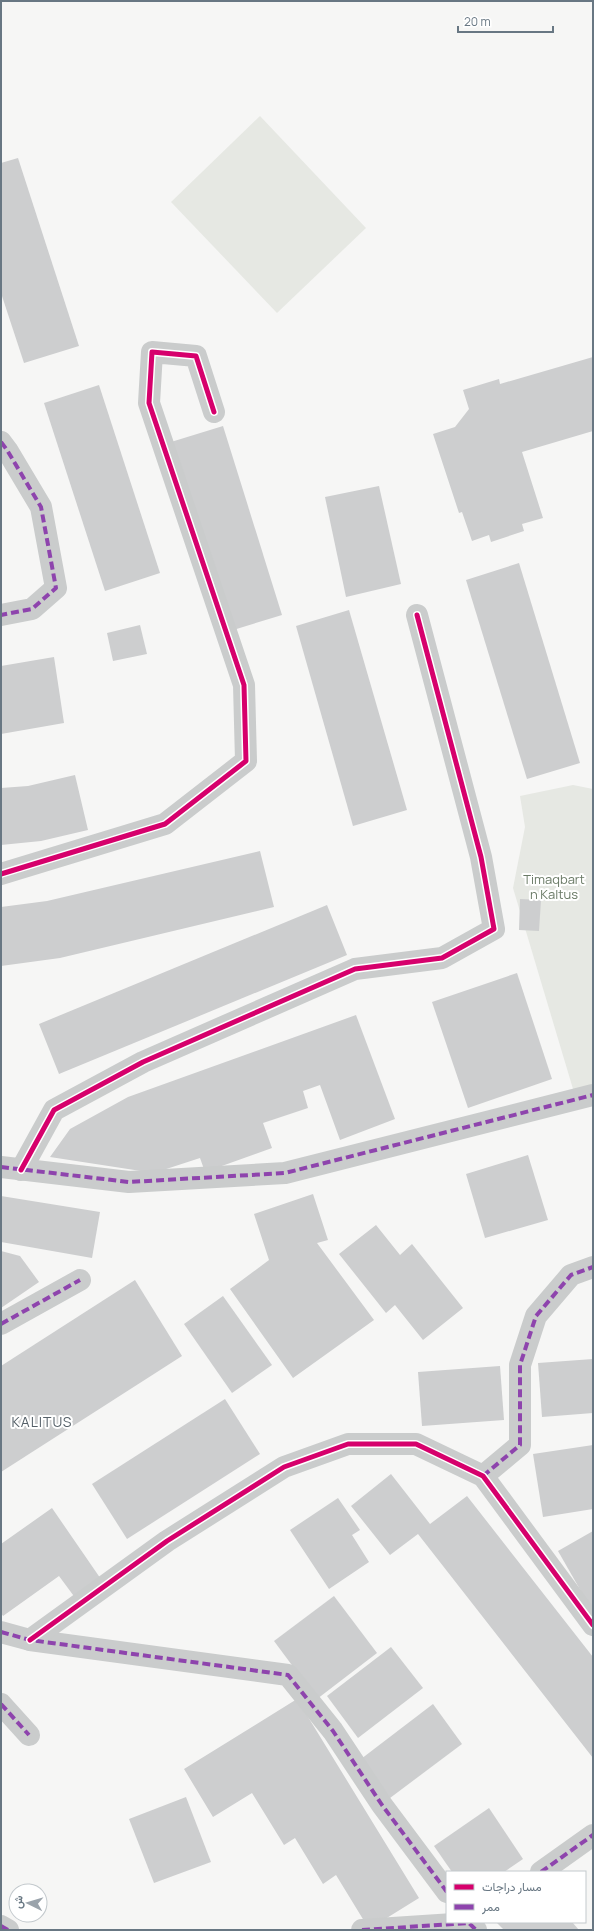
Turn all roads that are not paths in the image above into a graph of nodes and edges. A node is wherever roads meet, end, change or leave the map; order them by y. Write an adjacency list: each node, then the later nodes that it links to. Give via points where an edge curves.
1 (214, 412): 5 (street, via 196,356 152,352 149,403 244,685 246,761 165,824)
2 (1, 442): 4 (street, via 41,507 56,588 32,609)
3 (418, 614): 7 (street, via 481,857 494,929 442,958 355,969 143,1062 54,1110)
4 (1, 615)
5 (1, 874)
6 (593, 1094): 7 (street, via 285,1174 129,1182)
7 (11, 1168)
8 (593, 1267): 11 (street, via 571,1275 536,1316 520,1365 520,1445)
9 (80, 1280): 10 (street)
10 (1, 1324)
11 (483, 1476): 12 (street); 14 (street, via 416,1444 340,1446 284,1467 167,1541)
12 (593, 1625)
13 (1, 1632): 14 (street)
14 (30, 1640): 19 (street, via 288,1675 332,1731 382,1805)
15 (1, 1704): 16 (street)
16 (29, 1734)
17 (593, 1835): 18 (street)
18 (541, 1871)
19 (446, 1891)
20 (471, 1924): 23 (street)
21 (1, 1926): 22 (street)
22 (8, 1930)
23 (362, 1930)

